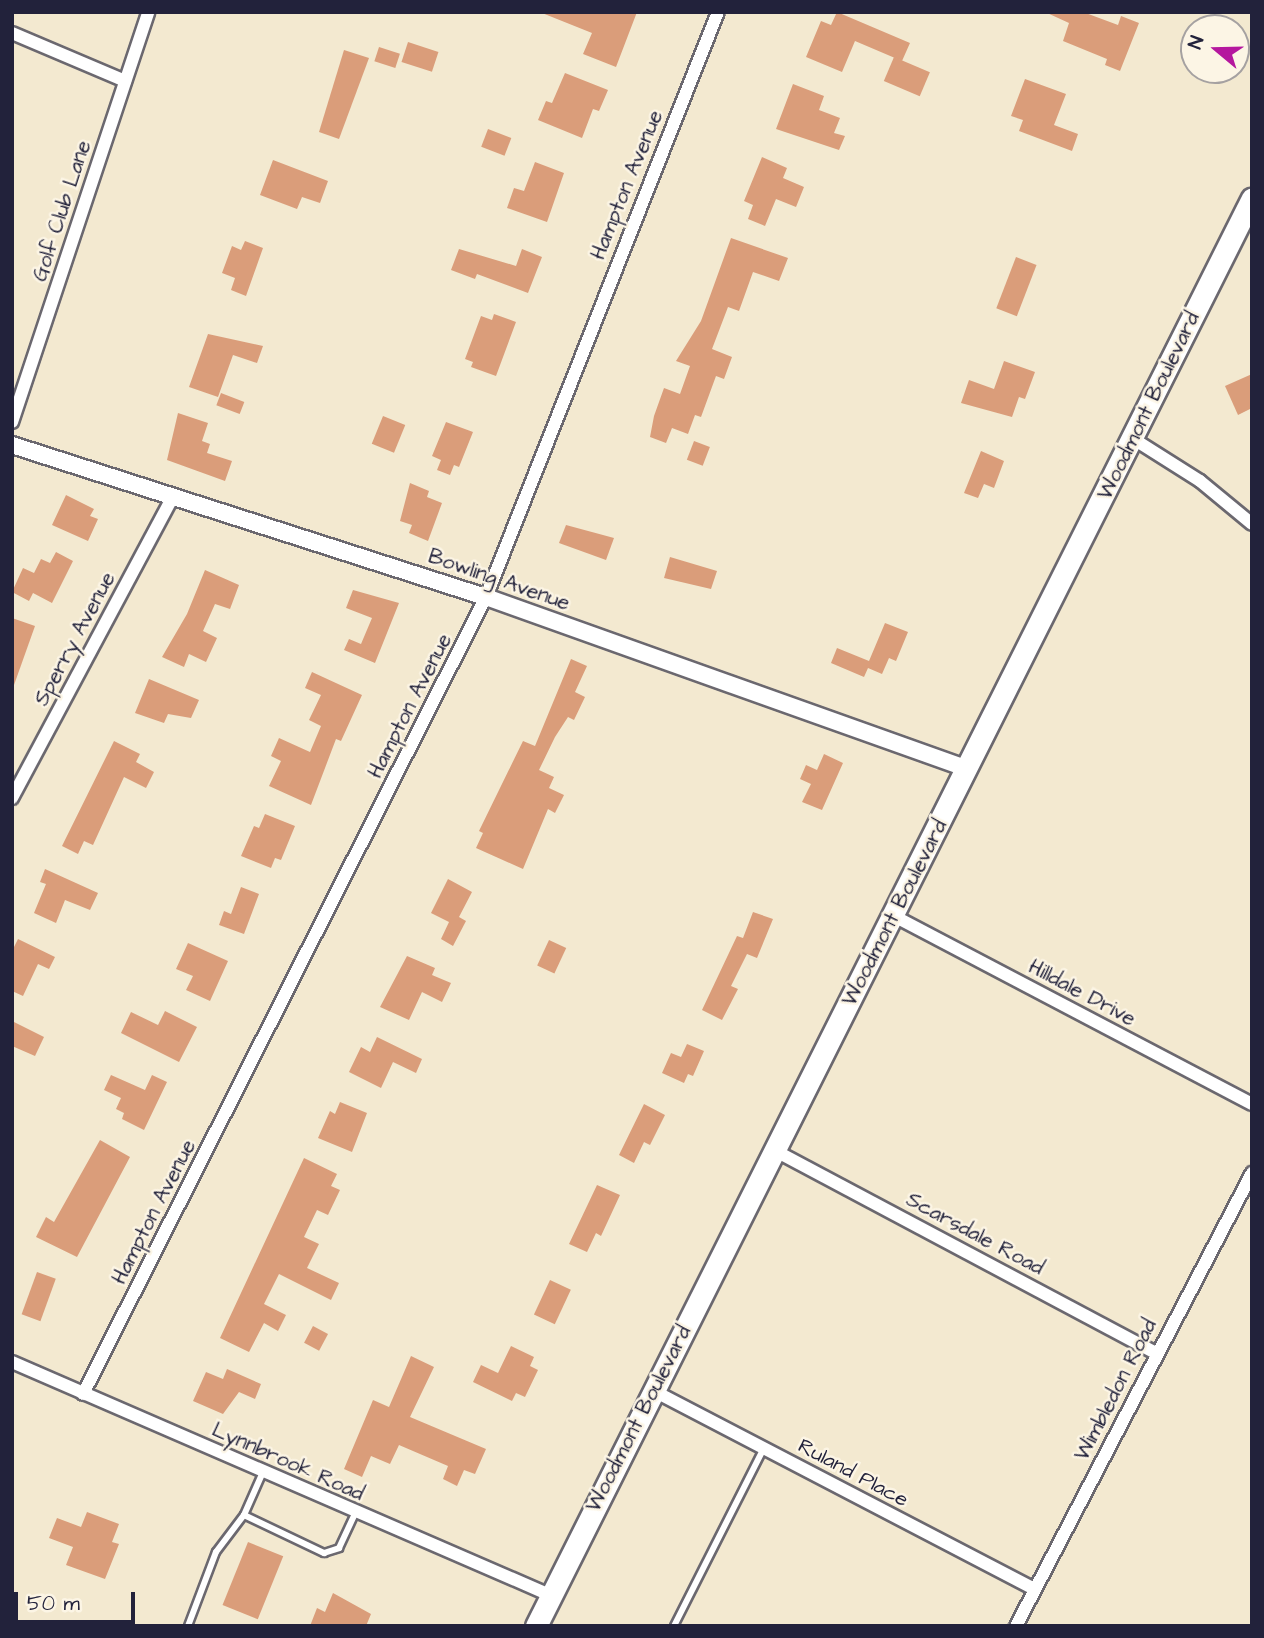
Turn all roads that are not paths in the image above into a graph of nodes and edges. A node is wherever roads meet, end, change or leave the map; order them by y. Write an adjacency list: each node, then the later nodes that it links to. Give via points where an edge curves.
1 (148, 12): 4 (street, Golf Club Lane)
2 (718, 12): 11 (street, Hampton Avenue)
3 (12, 33): 4 (street)
4 (125, 81): 6 (street, Golf Club Lane)
5 (1252, 198): 7 (main road, Woodmont Boulevard)
6 (12, 422)
7 (1132, 438): 10 (street, via 1200,481); 12 (main road, Woodmont Boulevard)
8 (12, 445): 9 (street, Bowling Avenue)
9 (173, 498): 11 (street, Bowling Avenue); 13 (street, Sperry Avenue)
10 (1252, 524)
11 (486, 597): 12 (street, Bowling Avenue); 21 (street, Hampton Avenue)
12 (968, 769): 14 (main road, Woodmont Boulevard)
13 (12, 798)
14 (894, 916): 15 (street, Hilldale Drive); 16 (main road, Woodmont Boulevard)
15 (1252, 1104)
16 (774, 1150): 18 (street, Scarsdale Road); 20 (main road, Woodmont Boulevard)
17 (1252, 1173): 18 (street, Wimbledon Road)
18 (1156, 1353): 26 (street, Wimbledon Road)
19 (12, 1362): 21 (street, Lynnbrook Road)
20 (654, 1391): 22 (street, Ruland Place); 27 (main road, Woodmont Boulevard)
21 (83, 1394): 23 (street, Lynnbrook Road)
22 (764, 1448): 26 (street, Ruland Place); 30 (lane)
23 (263, 1472): 24 (street, Lynnbrook Road); 25 (lane)
24 (355, 1513): 25 (lane, via 339,1548 324,1553); 27 (street, Lynnbrook Road)
25 (244, 1515): 28 (lane, via 216,1552)
26 (1034, 1589): 31 (street, Wimbledon Road)
27 (550, 1595): 29 (main road, Woodmont Boulevard)
28 (188, 1626)
29 (536, 1626)
30 (674, 1626)
31 (1016, 1626)

